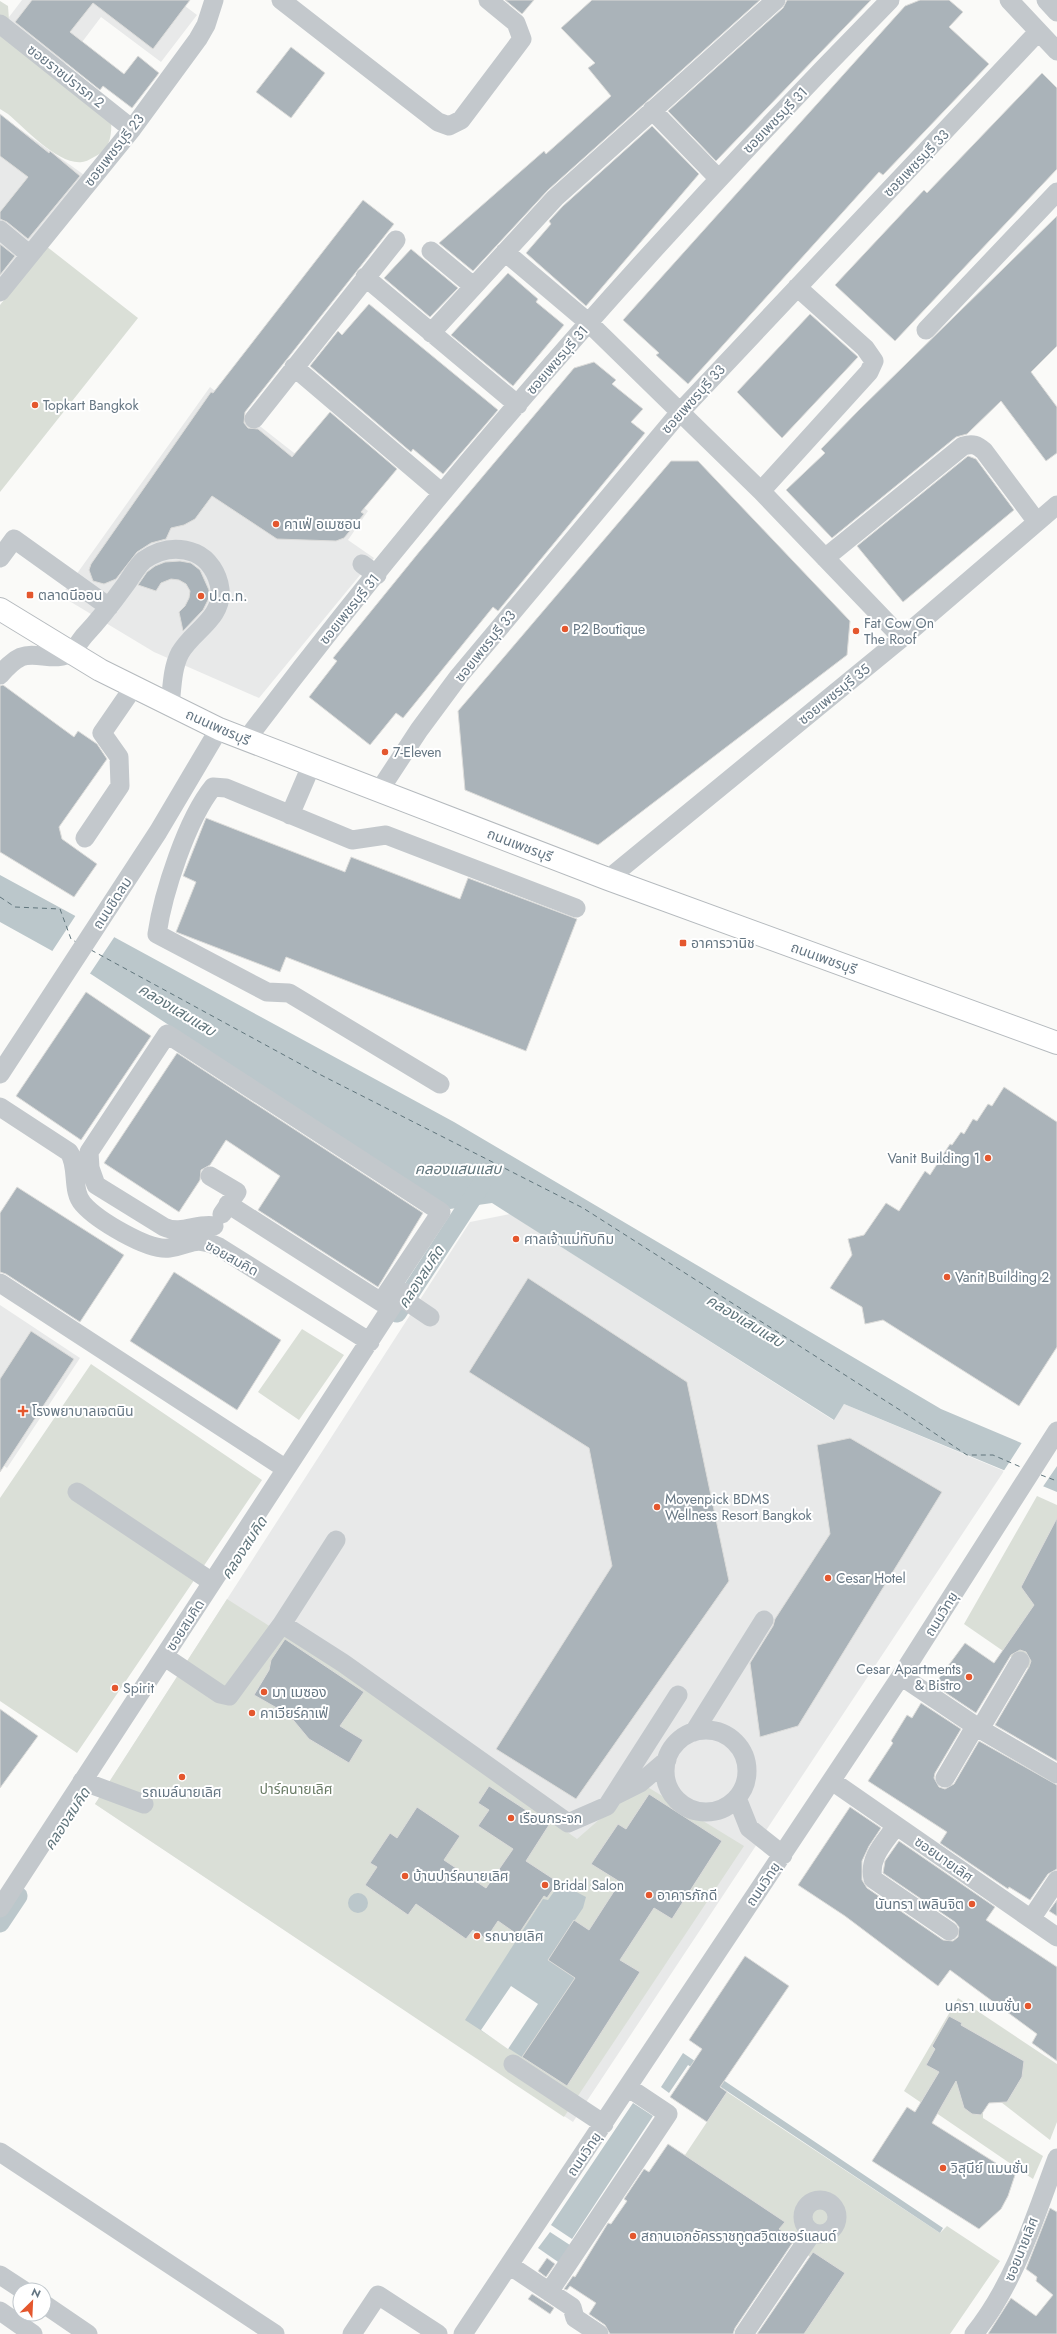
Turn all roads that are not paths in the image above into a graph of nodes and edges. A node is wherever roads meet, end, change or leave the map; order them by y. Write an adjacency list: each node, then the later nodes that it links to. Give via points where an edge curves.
1 (214, 0): 13 (street, ซอยเพชรบุรี 23, via 206,25)
2 (281, 0): 3 (street, via 438,122 449,126 461,120 522,39 516,23)
3 (488, 0)
4 (776, 0): 12 (street)
5 (890, 0): 14 (street, ซอยเพชรบุรี 31)
6 (1009, 0): 10 (street)
7 (1046, 0): 8 (street)
8 (1057, 12)
9 (0, 24): 13 (street, ซอยราชปรารภ 2)
10 (1038, 32): 11 (street); 23 (street, ซอยเพชรบุรี 33)
11 (1057, 51)
12 (652, 110): 14 (street); 19 (street, via 555,198)
13 (132, 128): 20 (street, ซอยเพชรบุรี 23)
14 (719, 179): 25 (street, ซอยเพชรบุรี 31)
15 (1057, 192): 26 (street)
16 (0, 230): 20 (street)
17 (396, 240): 21 (street)
18 (431, 251): 22 (street)
19 (505, 252): 22 (street); 25 (street)
20 (30, 255): 24 (street, ซอยเพชรบุรี 23)
21 (365, 276): 27 (street); 28 (street)
22 (472, 286): 27 (street)
23 (797, 286): 30 (street, ซอยเพชรบุรี 33); 32 (street, via 865,348 874,362 869,372)
24 (0, 292)
25 (589, 323): 29 (street, ซอยเพชรบุรี 31); 30 (street)
26 (926, 330)
27 (431, 334): 29 (street)
28 (294, 367): 31 (street); 33 (street)
29 (518, 405): 33 (street, ซอยเพชรบุรี 31)
30 (680, 412): 32 (street); 50 (street, ซอยเพชรบุรี 33, via 459,676)
31 (254, 419)
32 (761, 491): 37 (street)
33 (442, 493): 39 (street, ซอยเพชรบุรี 31)
34 (1057, 505): 35 (street, ซอยเพชรบุรี 35)
35 (1037, 522): 37 (street, via 984,451 978,445 969,444 963,446); 42 (street, ซอยเพชรบุรี 35)
36 (0, 558): 40 (street, via 14,539)
37 (826, 558): 42 (street)
38 (362, 564): 39 (street)
39 (377, 575): 48 (street, ซอยเพชรบุรี 31)
40 (109, 607): 43 (street); 46 (street, via 143,561 167,550 181,549 198,554 210,564 217,575 220,601 208,622 186,644 180,654 173,676)
41 (0, 609): 43 (main road, ถนนเพชรบุรี)
42 (902, 638): 53 (street, ซอยเพชรบุรี 35)
43 (70, 653): 44 (street, via 59,657 22,657 14,660); 45 (main road, ถนนเพชรบุรี)
44 (0, 675)
45 (133, 688): 46 (main road, ถนนเพชรบุรี); 52 (street, via 102,733 119,757 120,786)
46 (170, 706): 47 (main road, ถนนเพชรบุรี)
47 (219, 729): 48 (main road, ถนนเพชรบุรี); 56 (street, ถนนชิดลม, via 158,832)
48 (246, 740): 49 (main road, ถนนเพชรบุรี)
49 (311, 766): 50 (main road, ถนนเพชรบุรี); 51 (street)
50 (379, 791): 53 (main road, ถนนเพชรบุรี)
51 (290, 815): 54 (street, via 352,840 386,835); 57 (street, via 226,788 213,787 206,796 183,844 165,892 156,934 267,992 289,993)
52 (86, 838)
53 (608, 879): 55 (main road, ถนนเพชรบุรี)
54 (576, 908)
55 (1057, 1043)
56 (0, 1074)
57 (440, 1084)
58 (0, 1107): 61 (street, ซอยสมคิด, via 69,1152 74,1159 77,1192 82,1204 117,1232 168,1248)
59 (210, 1176): 60 (street, via 237,1192)
60 (228, 1204): 61 (street); 61 (street, via 381,1302 441,1212 166,1034 89,1152 90,1168 96,1185 164,1227 182,1230 197,1225)
61 (210, 1233): 66 (street, ซอยสมคิด, via 219,1247)
62 (422, 1262): 64 (street, ซอยสมคิด)
63 (0, 1283): 68 (street)
64 (399, 1296): 65 (street); 66 (street, ซอยสมคิด)
65 (430, 1317)
66 (370, 1342): 68 (street, ซอยสมคิด)
67 (1056, 1433): 76 (street, ถนนวิทยุ)
68 (286, 1469): 71 (street, ซอยสมคิด)
69 (77, 1492): 71 (street)
70 (336, 1540): 73 (street)
71 (212, 1582): 74 (street, ซอยสมคิด)
72 (764, 1620): 79 (street)
73 (282, 1624): 74 (street, via 229,1696 220,1694); 85 (street, via 343,1663 568,1823 606,1806)
74 (165, 1657): 83 (street, ซอยสมคิด)
75 (1020, 1661): 78 (street)
76 (901, 1676): 78 (street); 84 (street, ถนนวิทยุ)
77 (678, 1695): 85 (street)
78 (978, 1727): 81 (street); 82 (street)
79 (694, 1732): 80 (street, via 674,1744); 86 (street, via 713,1731 727,1736 737,1745 744,1758 747,1772 744,1786)
80 (667, 1760): 85 (street, via 640,1783); 86 (street, via 666,1780 671,1792 679,1802 690,1809 702,1812 715,1811)
81 (1057, 1774)
82 (945, 1778)
83 (82, 1781): 87 (street); 91 (street, ซอยสมคิด)
84 (832, 1781): 88 (street, ซอยนายเลิศ); 89 (street, ถนนวิทยุ)
85 (615, 1795)
86 (737, 1798): 89 (street, via 749,1828)
87 (144, 1804)
88 (896, 1826): 93 (street, ซอยนายเลิศ); 94 (street, via 873,1860 873,1879)
89 (783, 1855): 97 (street, ถนนวิทยุ)
90 (1057, 1880): 93 (street)
91 (6, 1886): 92 (street, ซอยสมคิด)
92 (0, 1908)
93 (1031, 1919): 95 (street, ซอยนายเลิศ)
94 (949, 1931)
95 (1057, 1937)
96 (514, 2064): 98 (street)
97 (628, 2088): 98 (street, ถนนวิทยุ); 105 (street, via 668,2114)
98 (604, 2124): 102 (street, ถนนวิทยุ)
99 (0, 2152): 110 (street)
100 (1057, 2158): 116 (street, ซอยนายเลิศ, via 1013,2273 999,2300)
101 (812, 2233): 115 (street)
102 (509, 2265): 105 (street); 113 (street, ถนนวิทยุ)
103 (0, 2275): 104 (street)
104 (12, 2283)
105 (549, 2292): 114 (street, via 572,2307 575,2318)
106 (52, 2309): 109 (street)
107 (0, 2311): 108 (street)
108 (33, 2334)
109 (88, 2334)
110 (275, 2334)
111 (352, 2334): 112 (street, via 378,2294)
112 (438, 2334)
113 (463, 2334)
114 (599, 2334)
115 (744, 2334)
116 (974, 2334)

